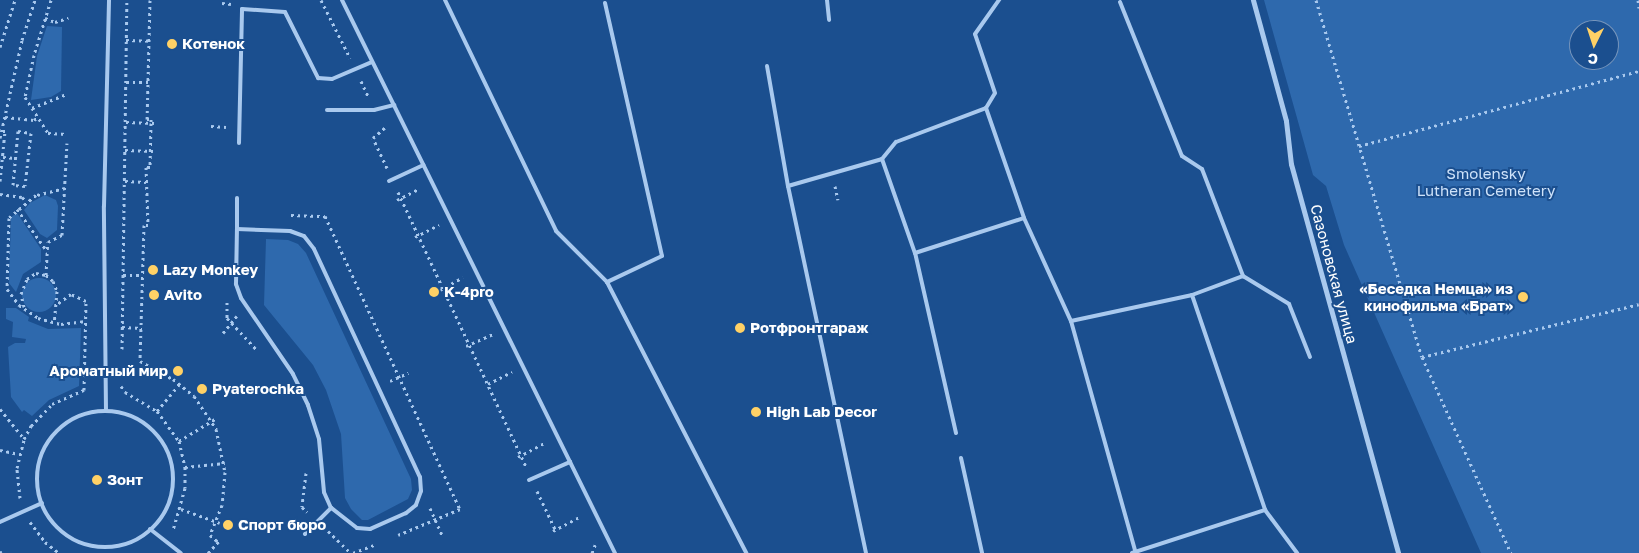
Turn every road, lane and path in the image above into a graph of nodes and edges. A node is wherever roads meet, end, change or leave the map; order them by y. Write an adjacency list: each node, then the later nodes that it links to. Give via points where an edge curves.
1 (15, 0): 22 (path)
2 (35, 0): 33 (path)
3 (51, 0): 17 (path)
4 (109, 0): 100 (lane, via 104,206)
5 (127, 0): 20 (path)
6 (150, 0): 21 (path)
7 (342, 0): 23 (lane)
8 (445, 0): 74 (lane, via 556,231)
9 (827, 0): 19 (lane)
10 (999, 0): 31 (lane, via 975,34 995,93)
11 (1253, 0): 145 (street, Сазоновская улица, via 1286,121 1291,164)
12 (1316, 0): 43 (path)
13 (1638, 0): 16 (path)
14 (1120, 2): 72 (lane, via 1182,156 1202,169)
15 (605, 3): 74 (lane, via 662,256)
16 (1639, 8)
17 (45, 18): 18 (path, via 55,22); 30 (path, via 25,97)
18 (68, 18)
19 (829, 20)
20 (126, 40): 21 (path); 26 (path)
21 (150, 41): 27 (path)
22 (0, 47)
23 (372, 62): 29 (lane); 42 (lane, via 332,79 318,78 285,12 242,9)
24 (766, 66): 54 (lane)
25 (1639, 71): 43 (path)
26 (126, 82): 27 (path); 35 (path)
27 (149, 82): 36 (path, via 147,119 152,119)
28 (68, 94): 30 (path)
29 (394, 105): 32 (lane, via 374,110); 49 (lane)
30 (32, 108): 34 (path)
31 (986, 108): 48 (lane, via 896,142); 63 (lane)
32 (328, 110)
33 (5, 117): 34 (path, via 34,120); 38 (path)
34 (38, 117): 39 (path, via 48,133)
35 (126, 122): 36 (path); 44 (path)
36 (153, 123): 45 (path)
37 (387, 126): 50 (path, via 373,138)
38 (2, 131): 40 (path); 46 (path, via 6,131)
39 (67, 134)
40 (0, 138)
41 (67, 143): 55 (path)
42 (238, 143)
43 (1359, 146): 94 (path)
44 (125, 150): 45 (path); 52 (path)
45 (152, 151): 53 (path)
46 (3, 157): 47 (path); 51 (path)
47 (15, 158): 47 (path, via 13,185 25,186 31,133 18,131)
48 (882, 159): 54 (lane); 68 (lane)
49 (423, 164): 50 (lane); 111 (lane)
50 (390, 180): 59 (path)
51 (0, 181)
52 (125, 181): 53 (path); 70 (path)
53 (146, 182): 71 (path, via 145,191 149,191 148,225 144,225)
54 (788, 186): 142 (lane)
55 (64, 188): 60 (path, via 47,191); 67 (path, via 62,235 48,242)
56 (420, 188): 59 (path)
57 (0, 194): 60 (path, via 22,197)
58 (237, 198): 65 (lane)
59 (399, 199): 66 (path)
60 (26, 201): 61 (path)
61 (17, 209): 67 (path); 81 (path, via 9,218 6,289)
62 (286, 215): 123 (path, via 325,216 460,509)
63 (1024, 218): 68 (lane); 83 (lane)
64 (439, 225): 66 (path)
65 (237, 230): 80 (lane, via 236,284); 116 (lane, via 290,231 304,236 314,249 420,477)
66 (417, 237): 75 (path)
67 (48, 252): 69 (path)
68 (915, 253): 103 (lane)
69 (46, 275): 78 (path, via 55,286); 81 (path, via 36,273 24,284 21,294)
70 (123, 275): 71 (path); 86 (path)
71 (143, 275): 87 (path)
72 (1243, 276): 76 (lane); 93 (lane, via 1289,304)
73 (465, 277): 75 (path)
74 (607, 282): 141 (lane)
75 (441, 289): 90 (path)
76 (1192, 295): 83 (lane); 120 (lane)
77 (226, 299): 85 (path, via 227,318)
78 (57, 304): 82 (path, via 68,295 82,297 86,301); 84 (path)
79 (1639, 304): 94 (path)
80 (245, 306): 85 (path); 118 (lane, via 293,374 308,405 319,439 324,492)
81 (25, 310): 84 (path)
82 (86, 321): 84 (path); 104 (path, via 84,390 52,404 40,414)
83 (1071, 321): 134 (lane)
84 (54, 323)
85 (231, 323): 88 (path); 92 (path)
86 (122, 327): 87 (path); 91 (path)
87 (142, 328): 97 (path, via 140,361)
88 (223, 333)
89 (493, 334): 90 (path)
90 (468, 345): 98 (path)
91 (122, 353)
92 (263, 356)
93 (1310, 357)
94 (1422, 357): 146 (path)
95 (512, 372): 98 (path)
96 (121, 379): 101 (path, via 121,388 125,392)
97 (180, 383): 101 (path); 102 (path, via 195,395)
98 (488, 384): 109 (path)
99 (0, 409): 104 (path)
100 (106, 411): 117 (lane, via 71,419 46,444 36,478); 127 (lane, via 140,420 164,446 170,462 170,497 163,513)
101 (157, 411): 105 (path)
102 (213, 420): 105 (path); 112 (path)
103 (956, 433)
104 (24, 439): 108 (path)
105 (179, 441): 113 (path)
106 (546, 442): 109 (path)
107 (0, 450): 108 (path)
108 (19, 454): 121 (path, via 17,483)
109 (519, 456): 115 (path)
110 (961, 458): 143 (lane)
111 (570, 462): 115 (lane); 140 (lane)
112 (225, 463): 113 (path); 126 (path, via 227,472)
113 (185, 467): 119 (path)
114 (306, 467): 125 (path, via 302,507)
115 (530, 480): 122 (path, via 554,530)
116 (421, 491): 118 (lane, via 416,505 406,513 370,529 357,528); 123 (path)
117 (42, 503): 121 (lane); 133 (lane, via 56,526 70,537)
118 (331, 508): 125 (lane)
119 (181, 509): 126 (path); 130 (path, via 173,530)
120 (1265, 510): 134 (lane); 144 (lane)
121 (25, 511): 124 (lane); 135 (path, via 44,542)
122 (582, 515)
123 (435, 519): 129 (path); 131 (path)
124 (0, 522)
125 (318, 522): 128 (lane); 139 (path)
126 (218, 523): 138 (path, via 210,535 219,541)
127 (150, 529): 133 (lane, via 121,545); 137 (lane)
128 (305, 534)
129 (442, 535)
130 (176, 537)
131 (390, 538)
132 (380, 542): 139 (path)
133 (104, 547): 136 (lane)
134 (1134, 551)
135 (59, 553)
136 (104, 553)
137 (181, 553)
138 (208, 553)
139 (352, 553)
140 (615, 553)
141 (746, 553)
142 (866, 553)
143 (982, 553)
144 (1297, 553)
145 (1398, 553)
146 (1511, 553)

